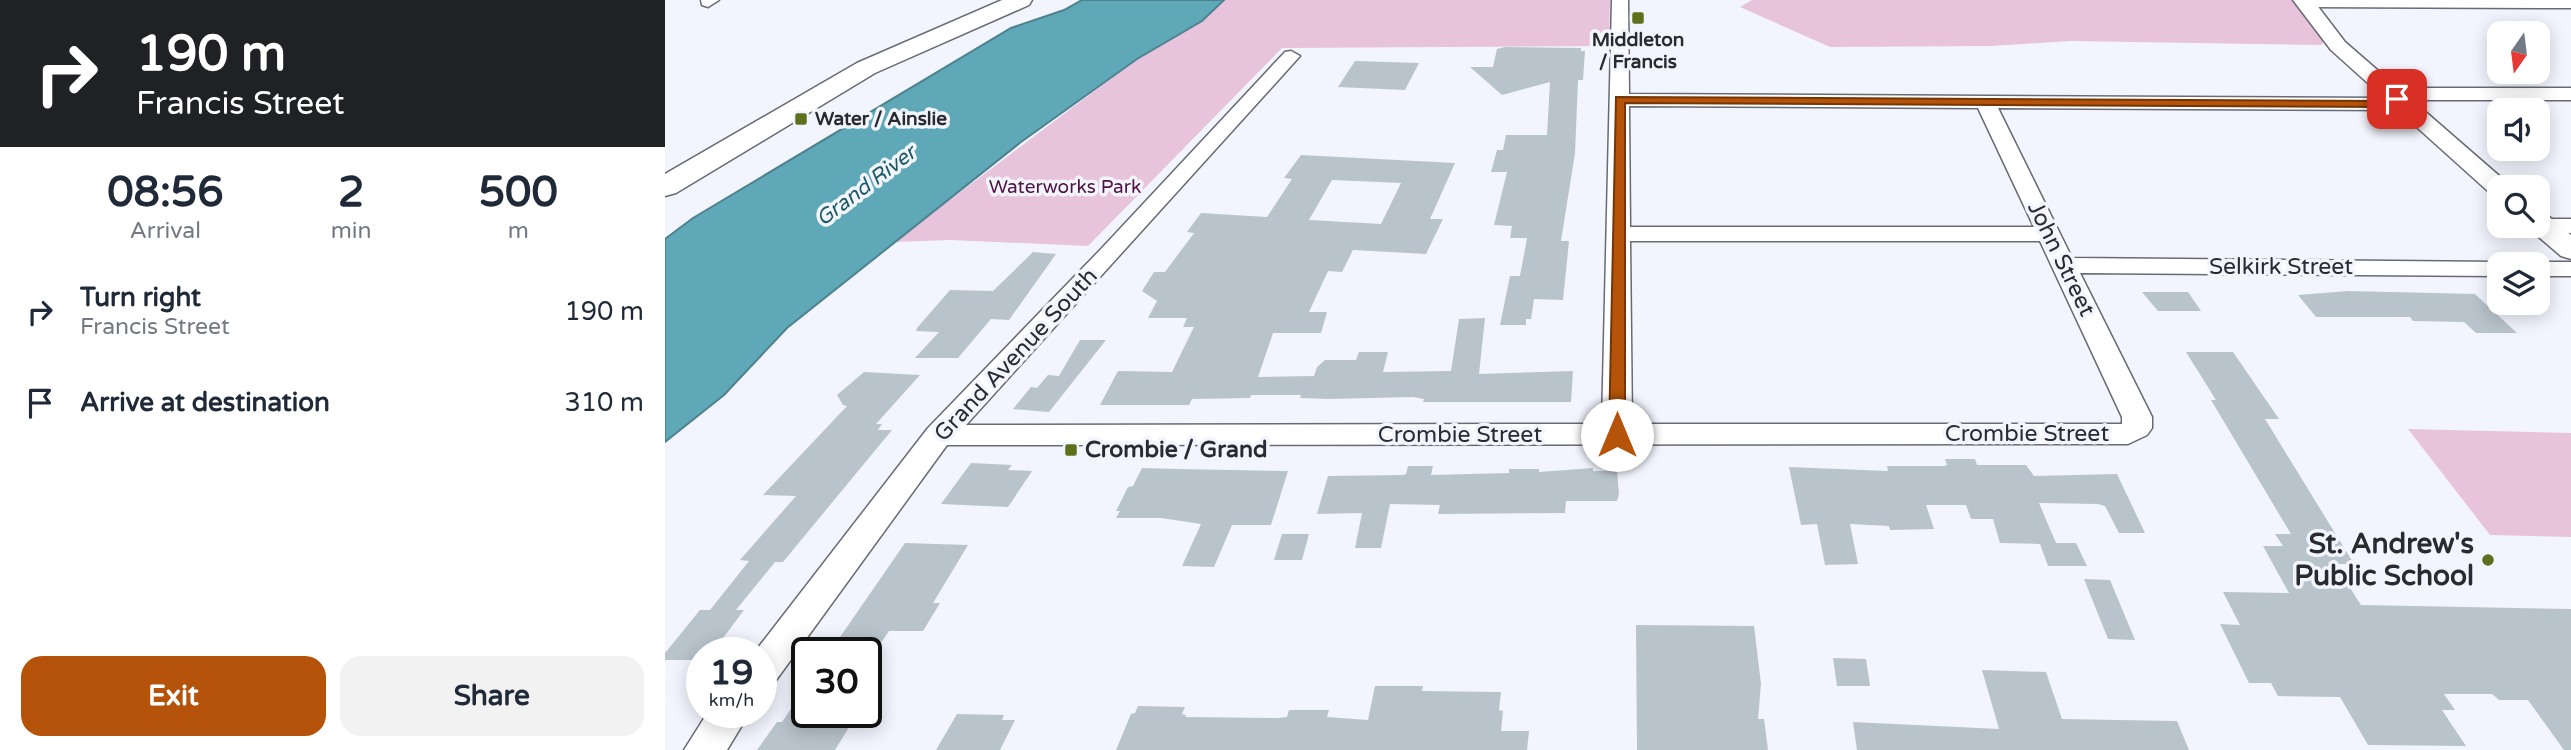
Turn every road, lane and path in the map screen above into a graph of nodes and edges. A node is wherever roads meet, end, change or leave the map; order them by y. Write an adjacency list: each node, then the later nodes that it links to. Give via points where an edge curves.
1 (1021, 0): 6 (main road, via 904,50)
2 (1620, 0): 9 (street)
3 (2304, 1): 4 (street); 8 (street, via 2338,46)
4 (2571, 3)
5 (1291, 56): 23 (street, Grand Avenue South)
6 (819, 93): 11 (main road); 13 (main road)
7 (2571, 94): 8 (street, via 2405,94)
8 (2397, 99): 10 (street, via 2383,104); 12 (street)
9 (1620, 100): 10 (street); 15 (street)
10 (1985, 102): 16 (street, John Street)
11 (665, 167)
12 (2487, 177)
13 (665, 187)
14 (2551, 224): 17 (street)
15 (1618, 234): 16 (street); 24 (street)
16 (2049, 234): 18 (street, John Street)
17 (2571, 250)
18 (2064, 265): 19 (street, Selkirk Street); 22 (street, John Street)
19 (2487, 269)
20 (2550, 269): 21 (street)
21 (2571, 269)
22 (2137, 417): 24 (street, Crombie Street, via 2137,428 2128,434)
23 (939, 435): 24 (street, Crombie Street); 25 (street, Grand Avenue South)
24 (1617, 435)
25 (777, 650)
26 (719, 728): 27 (street)
27 (703, 750)

